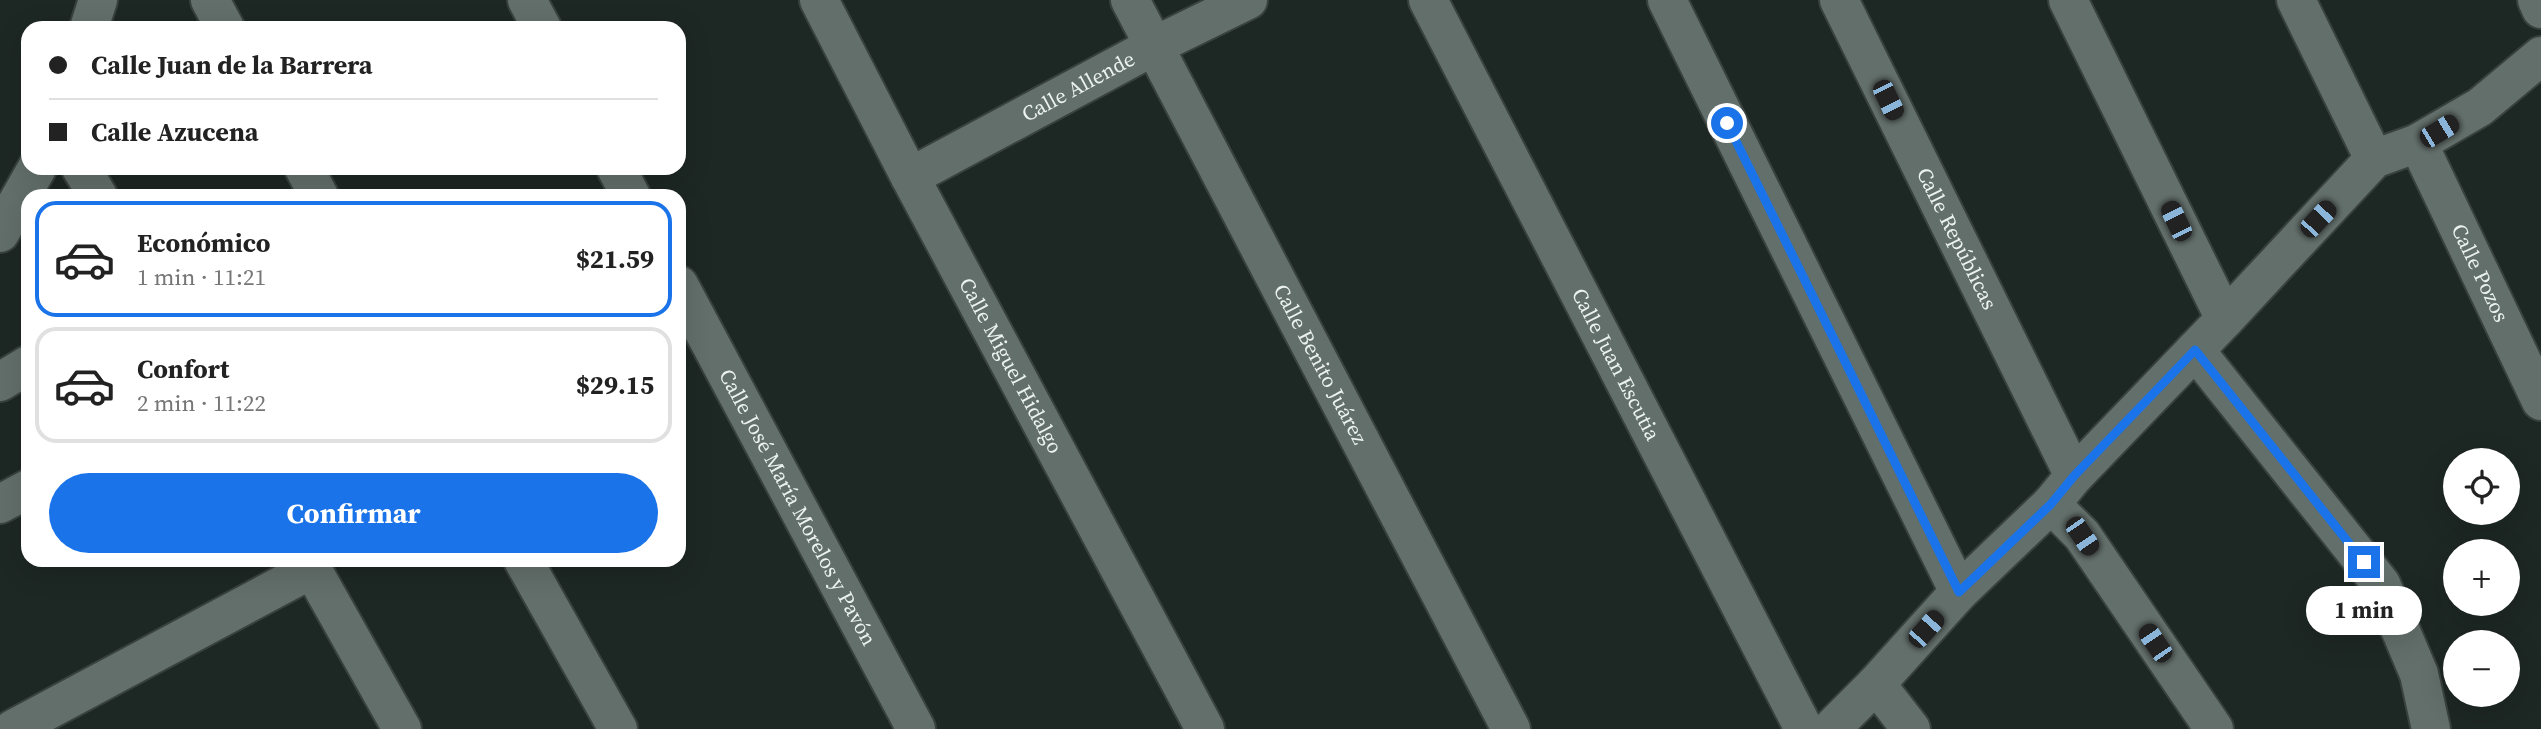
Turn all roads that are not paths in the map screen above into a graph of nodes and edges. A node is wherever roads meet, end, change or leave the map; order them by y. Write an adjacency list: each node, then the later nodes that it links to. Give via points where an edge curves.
1 (98, 0): 14 (street)
2 (210, 0): 15 (street)
3 (527, 0): 16 (street)
4 (819, 0): 21 (street, Calle Miguel Hidalgo)
5 (1130, 0): 17 (street, Calle Benito Juárez)
6 (1248, 0): 17 (street, Calle Allende)
7 (1428, 0): 44 (street, Calle Juan Escutia)
8 (1667, 0): 36 (street)
9 (1839, 0): 30 (street, Calle Repúblicas)
10 (2067, 0): 25 (street)
11 (2295, 0): 20 (street)
12 (2537, 0): 13 (street)
13 (2541, 9)
14 (91, 21)
15 (221, 21)
16 (538, 21)
17 (1154, 46): 21 (street, Calle Allende); 43 (street, Calle Benito Juárez)
18 (2541, 56): 19 (street, via 2480,107)
19 (2418, 143): 20 (street); 29 (street, Calle Pozos)
20 (2374, 159): 25 (street)
21 (909, 177): 42 (street, Calle Miguel Hidalgo)
22 (21, 196): 23 (street)
23 (0, 233)
24 (686, 298): 41 (street, Calle José María Morelos y Pavón)
25 (2225, 319): 26 (street)
26 (2195, 350): 30 (street); 48 (street, via 2381,584 2419,674)
27 (21, 369): 28 (street)
28 (0, 382)
29 (2541, 401)
30 (2062, 490): 36 (street); 47 (street, Calle Repúblicas, via 2082,536)
31 (21, 493): 32 (street)
32 (0, 504)
33 (306, 567): 38 (street)
34 (311, 567): 39 (street)
35 (527, 567): 40 (street)
36 (1959, 592): 37 (street)
37 (1876, 684): 45 (street); 46 (street)
38 (13, 729)
39 (402, 729)
40 (618, 729)
41 (916, 729)
42 (1205, 729)
43 (1511, 729)
44 (1804, 729)
45 (1831, 729)
46 (1911, 729)
47 (2214, 729)
48 (2431, 729)

